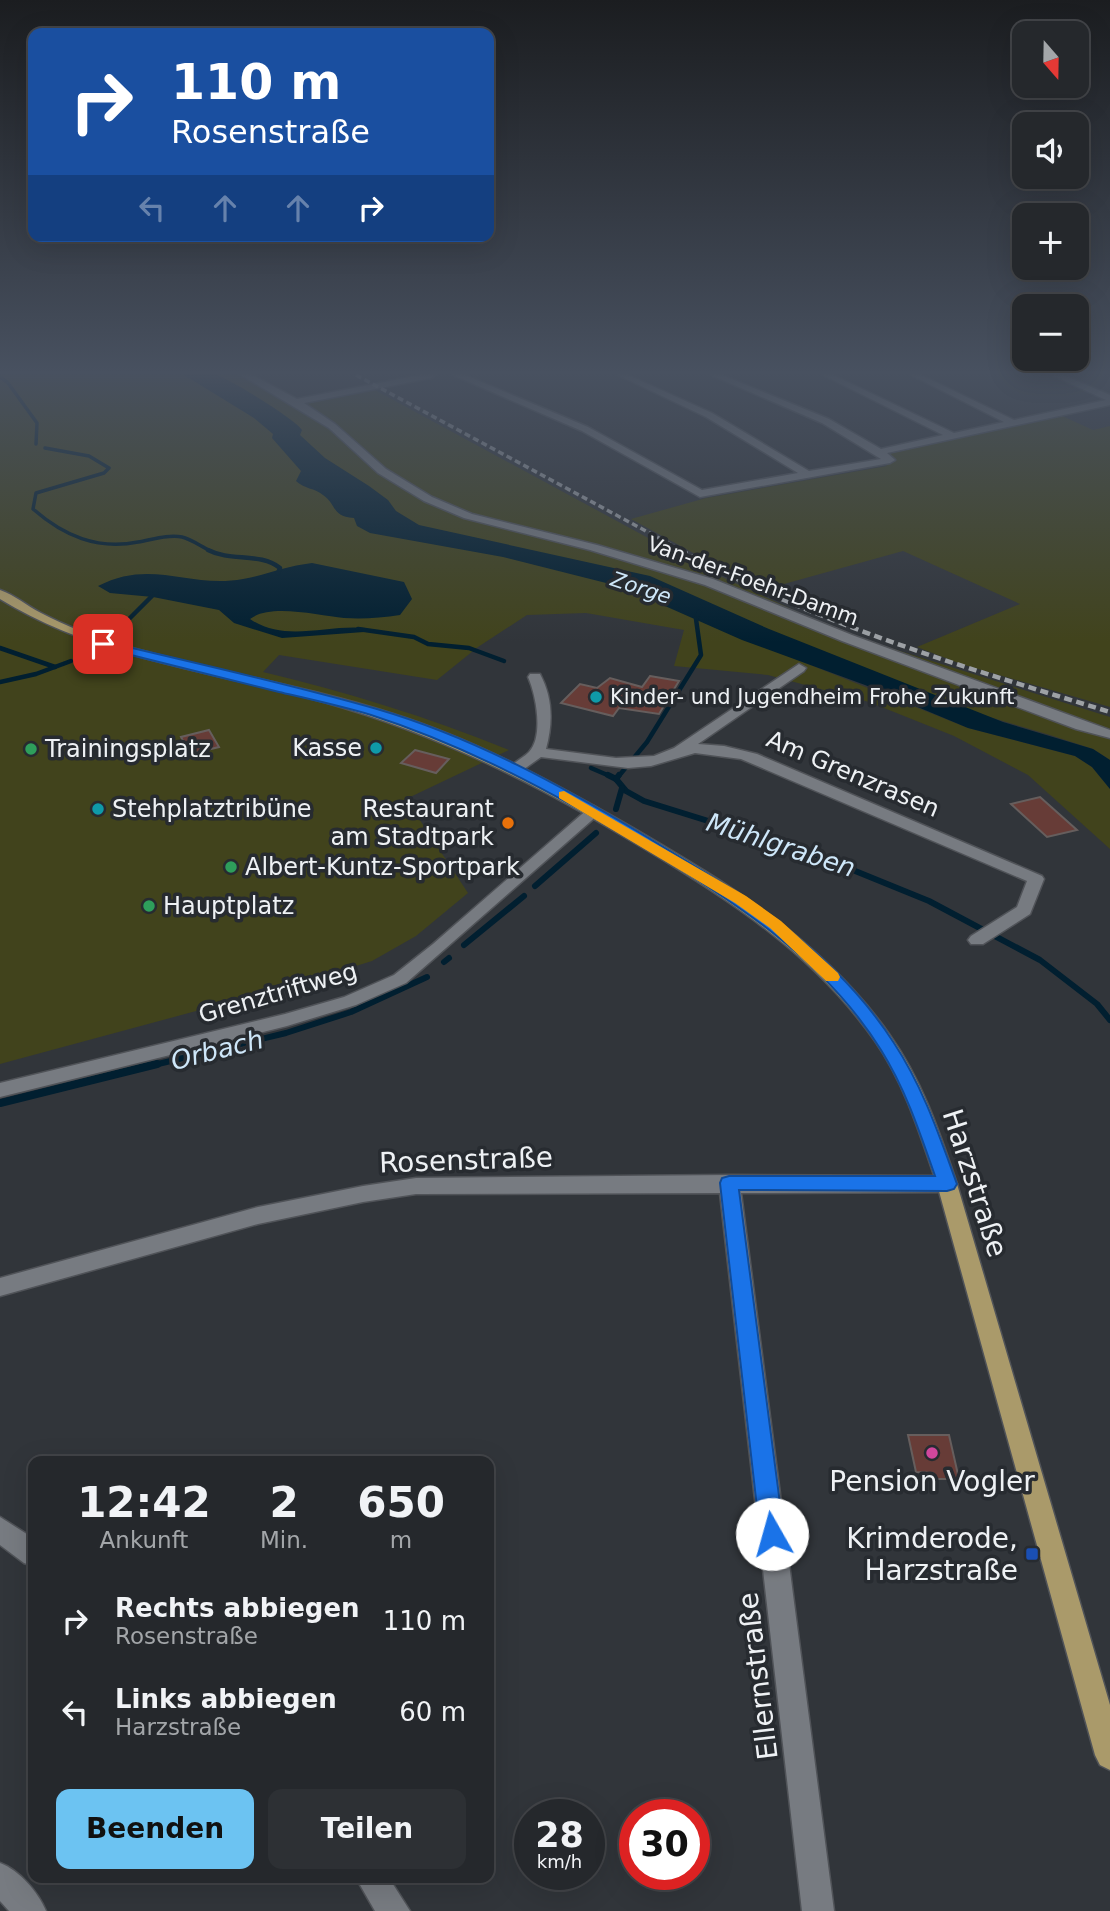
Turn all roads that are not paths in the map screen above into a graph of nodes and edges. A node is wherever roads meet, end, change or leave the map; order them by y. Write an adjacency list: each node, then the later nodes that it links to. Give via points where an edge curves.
1 (374, 464): 9 (street, Van-der-Foehr-Damm, via 428,499 468,516 709,582)
2 (647, 464): 5 (street, via 700,494)
3 (790, 464): 5 (street)
4 (867, 464): 5 (street)
5 (808, 475)
6 (0, 594): 12 (main road, Harzstraße, via 44,621 103,644 373,712)
7 (799, 668): 11 (street)
8 (535, 677): 10 (street, via 546,707)
9 (1110, 734)
10 (538, 752): 11 (street, Am Grenzrasen, via 640,763); 12 (street)
11 (677, 752): 14 (street, Am Grenzrasen, via 726,751 752,757 1036,880 1024,909)
12 (515, 769): 13 (main road, Harzstraße)
13 (594, 811): 15 (street, Grenztriftweg, via 400,979 350,1001 287,1020); 17 (main road, Harzstraße, via 740,899 829,974 887,1046 915,1093)
14 (986, 934)
15 (0, 1090)
16 (729, 1183): 17 (street, Rosenstraße); 18 (street, Rosenstraße, via 416,1186 356,1194 292,1207); 26 (street, Ellernstraße)
17 (947, 1184): 21 (main road, Harzstraße)
18 (0, 1287)
19 (0, 1529): 20 (street)
20 (28, 1550)
21 (1110, 1755)
22 (0, 1878): 24 (street)
23 (374, 1883): 25 (street)
24 (30, 1911)
25 (394, 1911)
26 (818, 1911)

